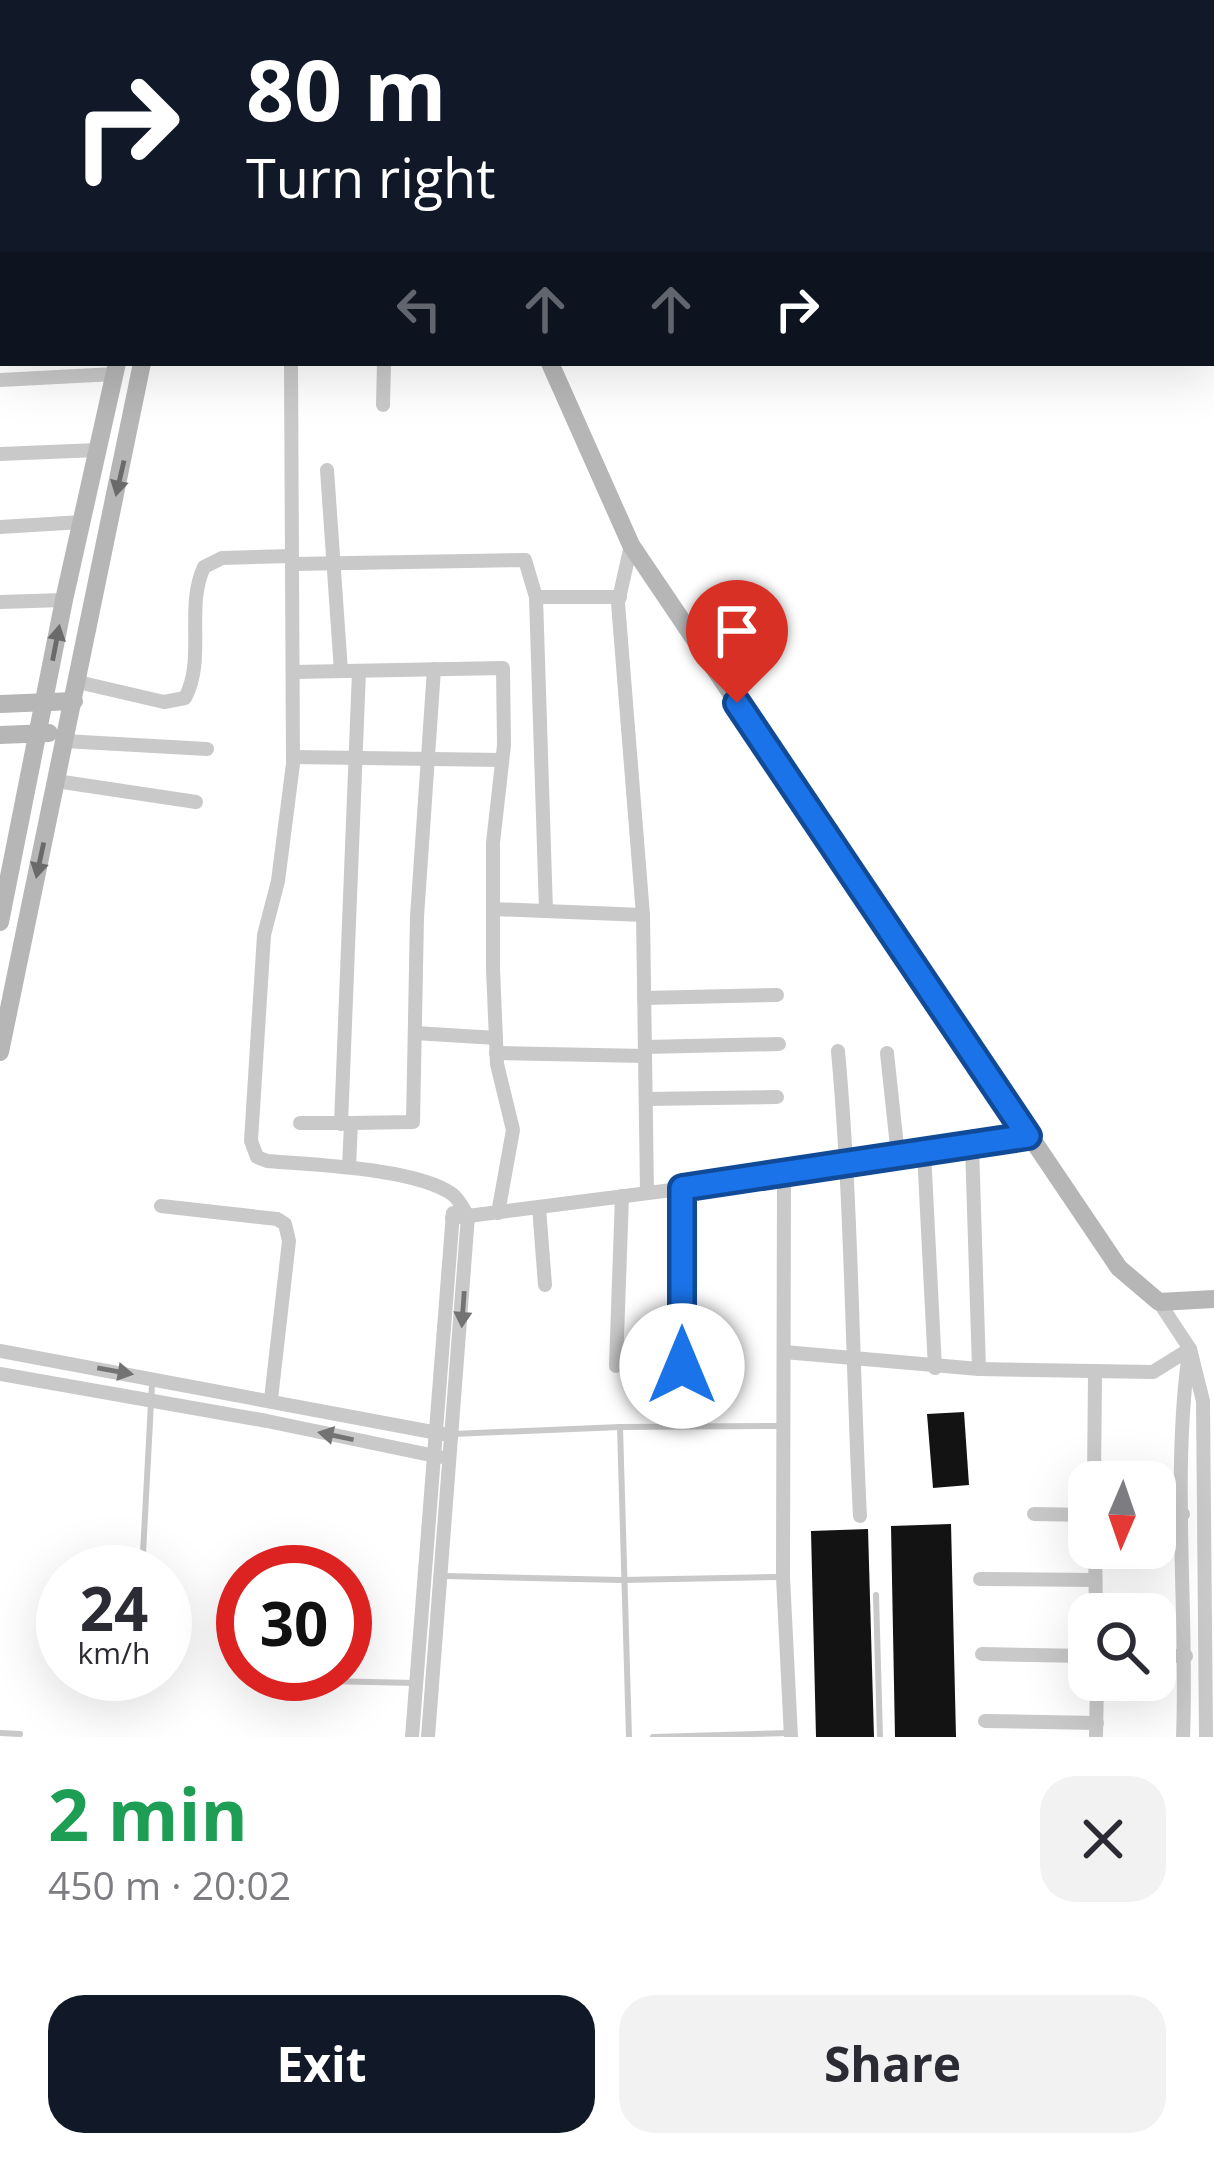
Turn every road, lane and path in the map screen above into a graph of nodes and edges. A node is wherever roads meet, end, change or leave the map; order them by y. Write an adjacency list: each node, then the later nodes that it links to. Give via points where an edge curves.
1 (141, 366): 24 (street, one-way to 24)
2 (291, 366): 14 (street)
3 (385, 366): 7 (street)
4 (551, 366): 13 (street)
5 (116, 369): 6 (street); 8 (street)
6 (0, 380)
7 (383, 405)
8 (98, 449): 9 (street); 11 (street)
9 (0, 454)
10 (327, 470): 15 (street)
11 (82, 522): 12 (street); 18 (street)
12 (0, 527)
13 (631, 545): 17 (street); 54 (street)
14 (292, 560): 15 (street); 23 (street); 24 (street, via 221,558 204,566 185,698)
15 (334, 563): 16 (street, via 525,560); 21 (street)
16 (536, 597): 17 (street); 38 (street)
17 (620, 597): 39 (street)
18 (64, 600): 19 (street); 25 (street, one-way to 18)
19 (0, 602)
20 (434, 669): 22 (street); 33 (street); 34 (street, via 503,668)
21 (341, 671): 22 (street); 23 (street)
22 (358, 671): 32 (street)
23 (292, 672): 31 (street)
24 (76, 692): 25 (street); 29 (street)
25 (45, 702): 26 (street); 28 (street)
26 (0, 704)
27 (0, 734): 28 (street)
28 (39, 734): 29 (street); 40 (street)
29 (65, 737): 30 (street); 35 (street)
30 (207, 749)
31 (292, 757): 32 (street); 59 (street, via 264,935 251,1141 267,1161)
32 (355, 757): 33 (street); 53 (street)
33 (430, 760): 34 (street); 43 (street)
34 (502, 760): 37 (street)
35 (56, 781): 36 (street); 48 (street, one-way to 48)
36 (196, 802)
37 (493, 909): 38 (street); 45 (street)
38 (546, 911): 39 (street)
39 (643, 915): 42 (street)
40 (0, 922)
41 (777, 995): 42 (street)
42 (644, 998): 46 (street)
43 (415, 1033): 45 (street); 53 (street, via 413,1122)
44 (779, 1044): 46 (street)
45 (496, 1046): 46 (street); 66 (street, via 513,1130)
46 (645, 1051): 51 (street)
47 (838, 1051): 58 (street)
48 (0, 1052)
49 (887, 1053): 57 (street)
50 (777, 1097): 51 (street)
51 (646, 1099): 62 (street)
52 (300, 1124): 53 (street)
53 (346, 1124): 59 (street)
54 (1028, 1136): 55 (street); 70 (street, via 1119,1268)
55 (972, 1144): 56 (street); 78 (street)
56 (924, 1152): 57 (street); 77 (street)
57 (898, 1156): 58 (street)
58 (848, 1164): 60 (street); 74 (street)
59 (349, 1167): 67 (street, via 455,1196)
60 (784, 1174): 61 (street); 73 (street)
61 (682, 1188): 62 (street); 76 (street)
62 (647, 1192): 63 (street)
63 (622, 1196): 65 (street); 75 (street)
64 (161, 1206): 82 (street, via 285,1224)
65 (539, 1208): 66 (street); 68 (street)
66 (498, 1213): 67 (street)
67 (460, 1217): 87 (street)
68 (544, 1286)
69 (1214, 1299): 70 (street)
70 (1159, 1302): 71 (street)
71 (1190, 1349): 79 (street, via 1153,1372); 83 (street); 93 (street)
72 (0, 1351): 81 (street, one-way to 81)
73 (784, 1352): 74 (street); 86 (street)
74 (851, 1355): 77 (street); 95 (street)
75 (616, 1366)
76 (682, 1366)
77 (935, 1368): 78 (street)
78 (980, 1369): 79 (street)
79 (1095, 1373): 89 (street)
80 (0, 1374): 84 (street)
81 (152, 1378): 82 (street); 84 (lane)
82 (271, 1399): 87 (street)
83 (1208, 1400): 90 (street)
84 (151, 1401): 88 (street, one-way to 84); 97 (lane)
85 (620, 1426): 86 (lane); 87 (lane); 102 (lane)
86 (783, 1426): 100 (street)
87 (446, 1434): 88 (street)
88 (444, 1458): 99 (street)
89 (1094, 1461)
90 (1207, 1465): 96 (street)
91 (1034, 1514): 94 (street)
92 (1176, 1514): 93 (street)
93 (1183, 1514): 110 (street)
94 (1068, 1515)
95 (860, 1516)
96 (1208, 1540): 106 (street)
97 (143, 1545)
98 (1095, 1569): 103 (street)
99 (432, 1575): 102 (lane); 112 (street); 120 (street)
100 (783, 1576): 102 (lane); 118 (street)
101 (980, 1579): 103 (street)
102 (622, 1580): 121 (lane)
103 (1095, 1580): 104 (street)
104 (1095, 1593)
105 (876, 1595): 123 (lane)
106 (1209, 1603): 113 (street)
107 (982, 1654): 108 (street)
108 (1068, 1656)
109 (1176, 1656): 110 (street)
110 (1186, 1656): 124 (street)
111 (372, 1682): 112 (lane)
112 (416, 1683): 119 (street)
113 (1210, 1710): 125 (street)
114 (985, 1721): 115 (street)
115 (1096, 1730)
116 (0, 1733): 117 (lane)
117 (20, 1734)
118 (791, 1735): 122 (lane)
119 (412, 1737)
120 (428, 1737)
121 (629, 1737)
122 (653, 1737)
123 (880, 1737)
124 (1183, 1737)
125 (1205, 1737)

